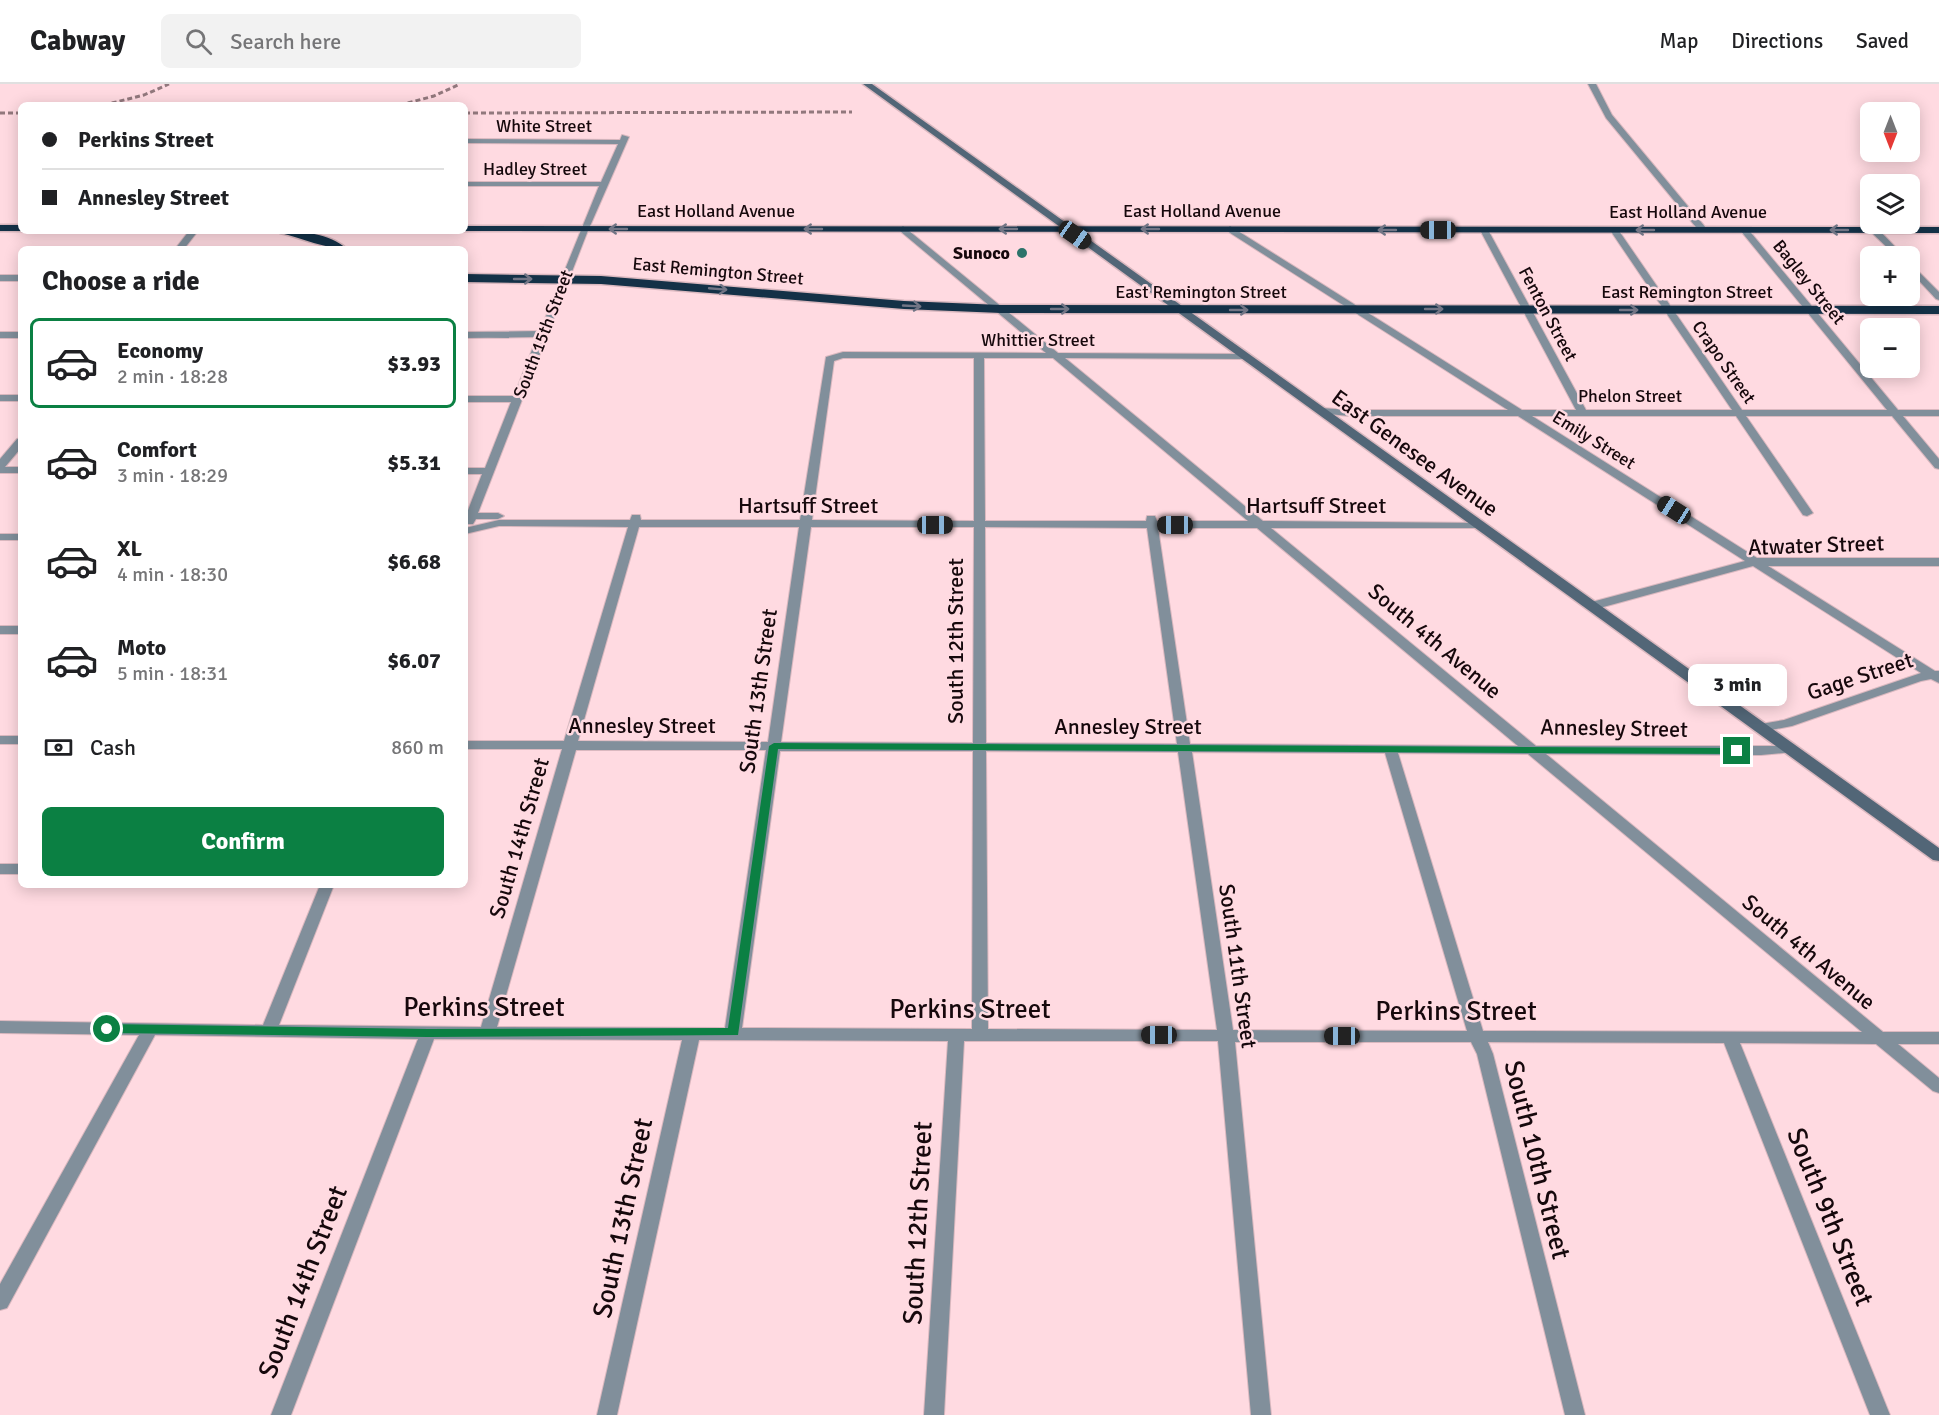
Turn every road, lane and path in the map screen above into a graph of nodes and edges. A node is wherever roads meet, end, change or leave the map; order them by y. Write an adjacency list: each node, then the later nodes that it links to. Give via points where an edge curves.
1 (867, 84): 12 (main road, East Genesee Avenue)
2 (1592, 84): 16 (street, via 1609,116)
3 (624, 139): 4 (street, White Street); 6 (street, South 15th Street)
4 (468, 141)
5 (468, 184): 6 (street, Hadley Street)
6 (605, 184): 10 (street, South 15th Street)
7 (0, 228): 8 (highway)
8 (18, 228)
9 (468, 229): 10 (highway, East Holland Avenue)
10 (585, 229): 11 (highway, East Holland Avenue, one-way to 10); 31 (street, South 15th Street)
11 (903, 229): 12 (highway, East Holland Avenue, one-way to 11); 33 (street, South 4th Avenue)
12 (1067, 229): 13 (highway, East Holland Avenue, one-way to 12); 36 (main road, East Genesee Avenue)
13 (1230, 229): 14 (highway, East Holland Avenue, one-way to 13); 34 (street, Emily Street)
14 (1485, 230): 15 (highway, East Holland Avenue); 35 (street, Fenton Street)
15 (1614, 230): 16 (highway, East Holland Avenue, one-way to 15); 37 (street, Crapo Street)
16 (1703, 230): 17 (highway, East Holland Avenue)
17 (1744, 230): 18 (highway, East Holland Avenue, one-way to 17); 38 (street, Bagley Street)
18 (1860, 230)
19 (1920, 230): 20 (highway, East Holland Avenue)
20 (1939, 230)
21 (192, 234): 24 (street)
22 (297, 234): 25 (highway)
23 (1878, 234): 26 (street)
24 (182, 246)
25 (334, 246)
26 (1890, 246)
27 (1920, 277): 32 (street)
28 (0, 278): 29 (street)
29 (18, 278)
30 (468, 278): 31 (highway, East Remington Street, one-way to 31)
31 (564, 279): 33 (highway, East Remington Street, one-way to 33); 42 (street, South 15th Street)
32 (1939, 297)
33 (1001, 309): 36 (highway, East Remington Street, one-way to 36); 47 (street, South 4th Avenue)
34 (1358, 309): 35 (highway, East Remington Street, one-way to 35); 36 (highway, East Remington Street, one-way to 34); 53 (street, Emily Street)
35 (1527, 309): 37 (highway, East Remington Street, one-way to 37); 54 (street, Fenton Street)
36 (1180, 310): 44 (main road, East Genesee Avenue)
37 (1668, 310): 38 (highway, East Remington Street); 55 (street, Crapo Street)
38 (1810, 310): 39 (highway, East Remington Street); 56 (street, Bagley Street)
39 (1939, 310)
40 (0, 334): 41 (street)
41 (18, 334)
42 (543, 334): 43 (street); 51 (street, South 15th Street)
43 (468, 335)
44 (1245, 356): 47 (street, Whittier Street); 52 (main road, East Genesee Avenue)
45 (832, 357): 46 (street, Whittier Street); 68 (street, South 13th Street)
46 (979, 357): 47 (street, Whittier Street); 69 (street, South 12th Street)
47 (1059, 357): 71 (street, South 4th Avenue)
48 (0, 398): 49 (street)
49 (18, 398)
50 (468, 399): 51 (street)
51 (518, 399): 63 (street, South 15th Street)
52 (1322, 411): 53 (street, Phelon Street); 66 (main road, East Genesee Avenue)
53 (1520, 413): 54 (street, Phelon Street); 77 (street, Emily Street)
54 (1583, 413): 55 (street, Phelon Street)
55 (1740, 413): 56 (street, Phelon Street); 64 (street, Crapo Street)
56 (1896, 413): 57 (street, Phelon Street); 59 (street, Bagley Street)
57 (1939, 413)
58 (18, 445): 60 (street)
59 (1939, 466)
60 (0, 468): 61 (street)
61 (18, 470)
62 (468, 471): 63 (street)
63 (489, 471): 65 (street, South 15th Street)
64 (1807, 513)
65 (472, 516): 67 (street, Hartsuff Street); 72 (street, South 15th Street)
66 (1466, 516): 71 (street, Hartsuff Street); 73 (main road, East Genesee Avenue)
67 (635, 521): 68 (street, Hartsuff Street); 74 (street, Hartsuff Street, via 499,524); 87 (street, South 14th Street)
68 (806, 521): 69 (street, Hartsuff Street); 88 (street, South 13th Street)
69 (979, 521): 70 (street, Hartsuff Street); 89 (street, South 12th Street)
70 (1152, 521): 71 (street, Hartsuff Street); 90 (street, South 11th Street)
71 (1257, 522): 73 (street, Hartsuff Street); 91 (street, South 4th Avenue)
72 (468, 525)
73 (1479, 525): 79 (main road, East Genesee Avenue)
74 (468, 530)
75 (0, 537): 76 (street)
76 (18, 537)
77 (1756, 562): 78 (street, Atwater Street); 79 (street, Atwater Street); 82 (street, Emily Street)
78 (1939, 562)
79 (1592, 606): 83 (main road, East Genesee Avenue)
80 (0, 630): 81 (street)
81 (18, 630)
82 (1937, 676): 83 (street, Gage Street)
83 (1760, 728): 93 (main road, East Genesee Avenue)
84 (0, 740): 85 (street)
85 (18, 740)
86 (468, 745): 87 (street, Annesley Street)
87 (571, 746): 88 (street, Annesley Street); 103 (street, South 14th Street)
88 (774, 746): 89 (street, Annesley Street); 101 (street, South 13th Street)
89 (979, 747): 90 (street, Annesley Street); 105 (street, South 12th Street)
90 (1184, 747): 92 (street, Annesley Street); 107 (street, South 11th Street)
91 (1532, 748): 92 (street, Annesley Street); 93 (street, Annesley Street); 110 (street, South 4th Avenue)
92 (1390, 749): 108 (street, South 10th Street)
93 (1790, 749): 94 (main road, East Genesee Avenue)
94 (1939, 856)
95 (0, 869): 96 (street)
96 (18, 869)
97 (326, 888): 100 (street)
98 (0, 1027): 99 (street, Perkins Street)
99 (150, 1029): 100 (street, Perkins Street); 113 (street)
100 (269, 1030): 102 (street, Perkins Street)
101 (734, 1032): 104 (street, Perkins Street); 106 (street, Perkins Street)
102 (428, 1033): 103 (street, Perkins Street); 114 (street, South 14th Street)
103 (487, 1033): 104 (street, Perkins Street)
104 (692, 1033): 115 (street, South 13th Street)
105 (980, 1034): 106 (street, Perkins Street); 107 (street, Perkins Street)
106 (956, 1035): 116 (street, South 12th Street)
107 (1226, 1036): 108 (street, Perkins Street); 117 (street, South 11th Street)
108 (1477, 1037): 109 (street, Perkins Street); 118 (street, South 10th Street, via 1485,1054)
109 (1730, 1038): 110 (street, Perkins Street); 119 (street, South 9th Street)
110 (1880, 1038): 111 (street, Perkins Street); 112 (street, South 4th Avenue)
111 (1939, 1038)
112 (1939, 1087)
113 (0, 1302)
114 (281, 1415)
115 (607, 1415)
116 (934, 1415)
117 (1261, 1415)
118 (1575, 1415)
119 (1880, 1415)

